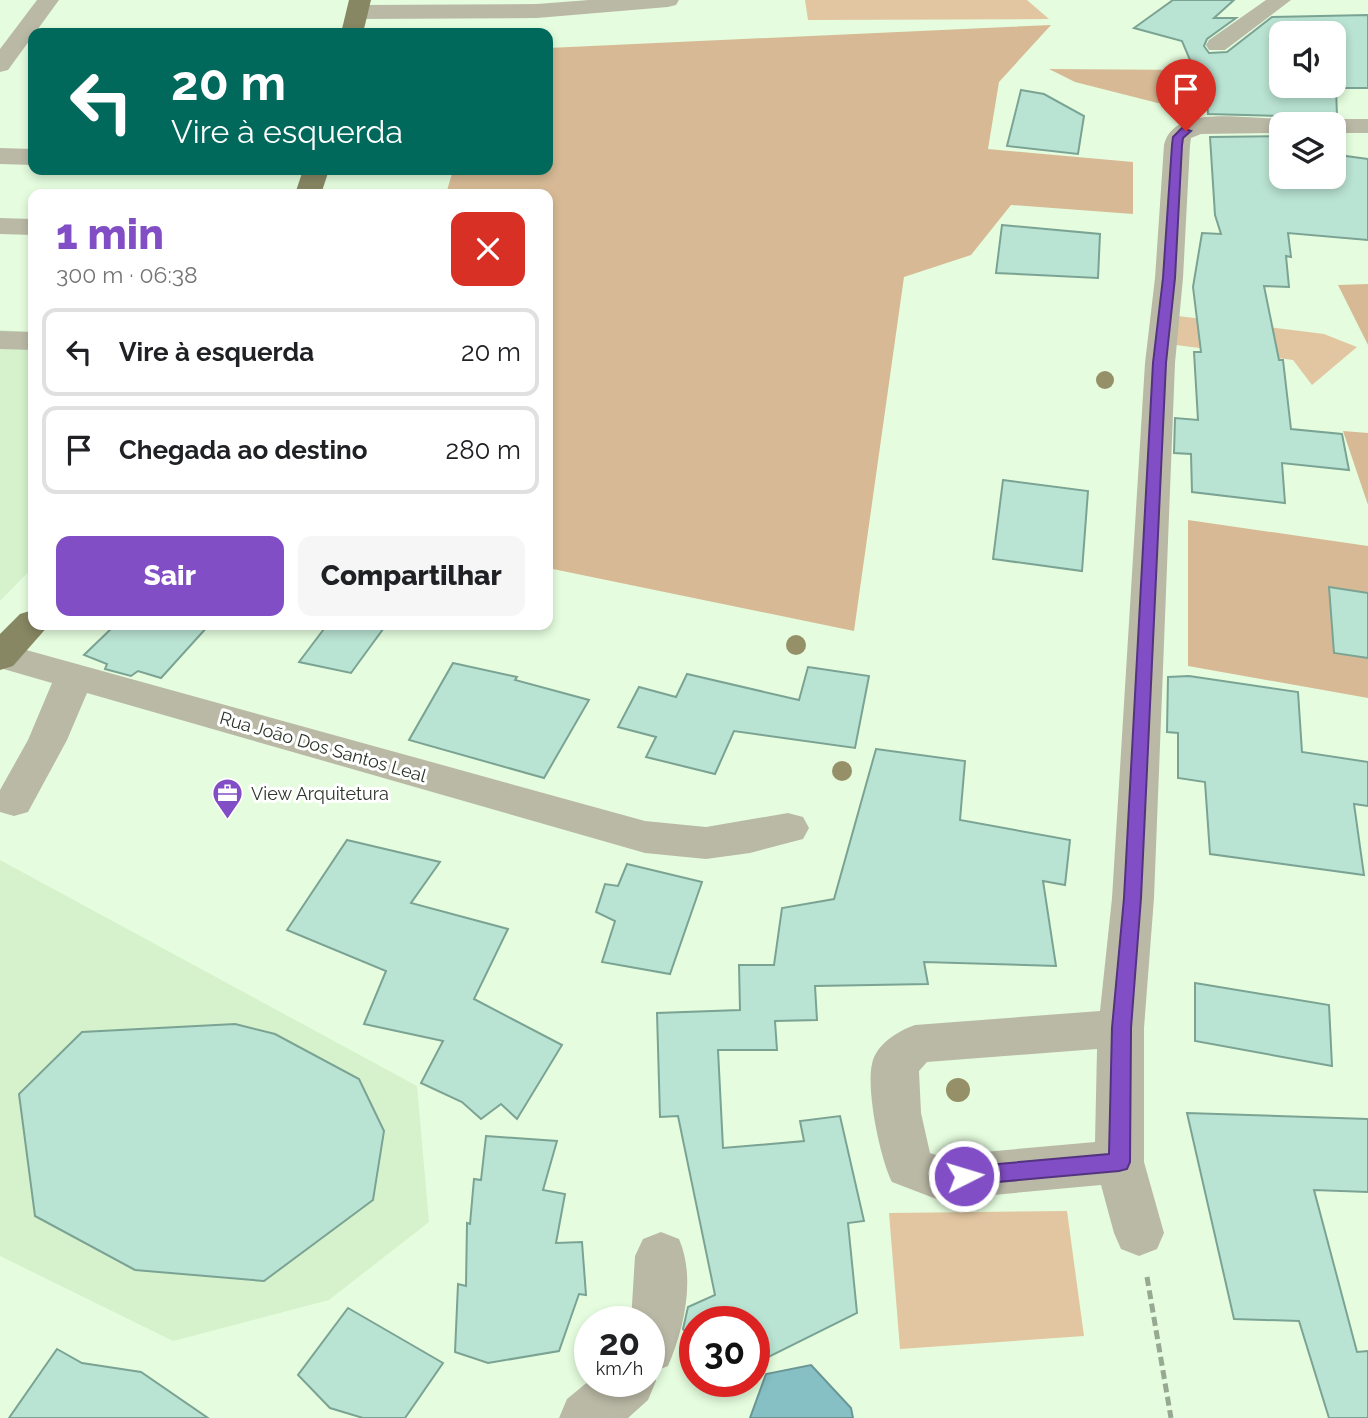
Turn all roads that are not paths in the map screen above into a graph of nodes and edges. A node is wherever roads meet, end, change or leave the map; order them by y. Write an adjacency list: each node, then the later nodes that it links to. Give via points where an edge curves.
1 (48, 0): 6 (street)
2 (668, 0): 4 (street, via 537,11)
3 (1280, 0): 5 (street)
4 (357, 15)
5 (1217, 46)
6 (0, 65)
7 (1269, 126): 21 (street, via 1203,126 1178,137 1160,363 1133,898)
8 (1346, 126): 9 (street)
9 (1368, 126)
10 (0, 156): 11 (street)
11 (28, 157)
12 (0, 226): 13 (street)
13 (28, 227)
14 (0, 340): 15 (street)
15 (28, 341)
16 (28, 627): 17 (main road)
17 (0, 657): 18 (street, Rua João Dos Santos Leal)
18 (73, 677): 19 (street, via 43,752); 20 (street, Rua João Dos Santos Leal, via 645,837 706,843)
19 (14, 801)
20 (788, 828)
21 (1121, 1028): 22 (street); 22 (street, via 915,1044 895,1064 897,1113 909,1167 939,1178)
22 (1119, 1162): 23 (street)
23 (1139, 1233)
24 (661, 1256): 25 (street)
25 (659, 1306)
26 (615, 1397): 27 (street)
27 (587, 1418)

